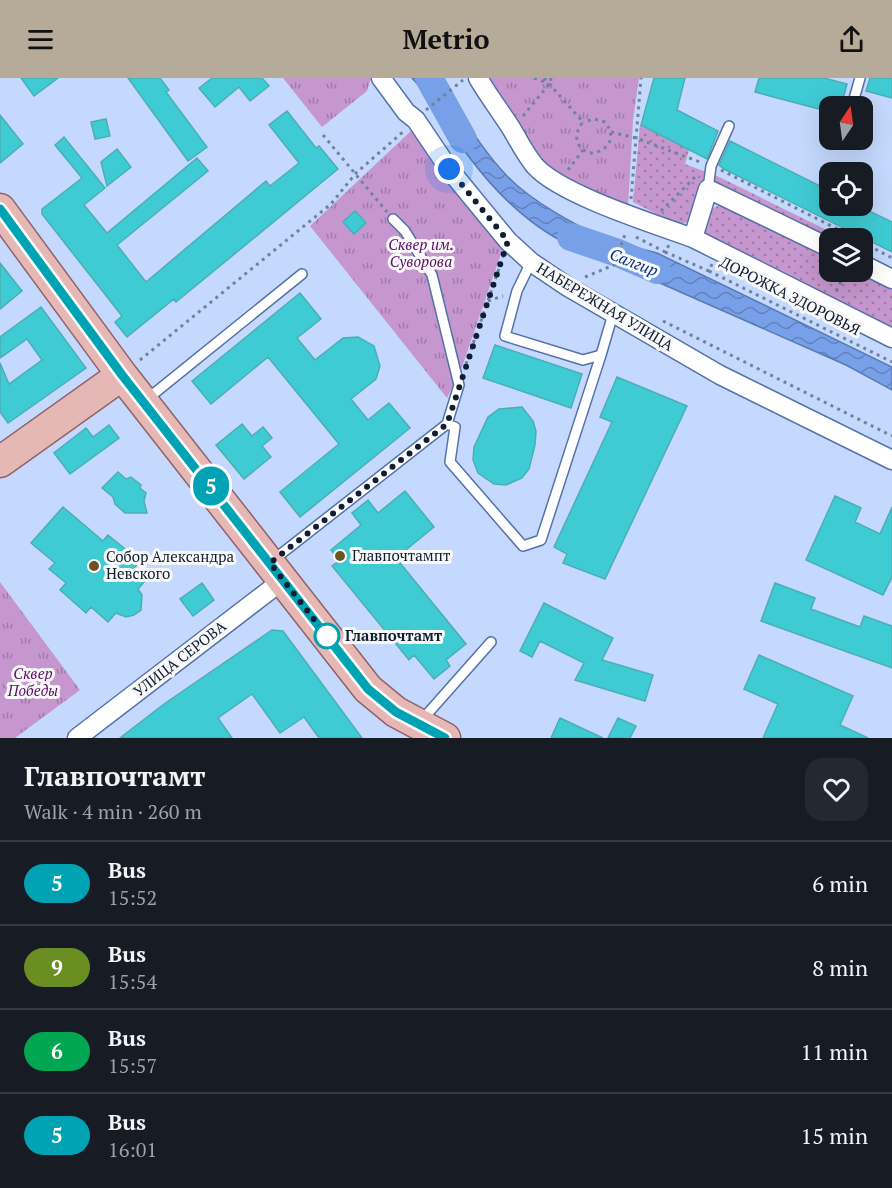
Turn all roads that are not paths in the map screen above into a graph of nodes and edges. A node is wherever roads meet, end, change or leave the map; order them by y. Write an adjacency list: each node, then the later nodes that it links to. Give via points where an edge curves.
1 (381, 78): 11 (street, НАБЕРЕЖНАЯ УЛИЦА, via 395,99 420,116 449,169 508,241)
2 (478, 78): 9 (street, via 537,168 592,200)
3 (860, 78): 4 (lane)
4 (855, 96)
5 (729, 126): 6 (lane, via 711,166)
6 (708, 189): 9 (street); 10 (street)
7 (0, 209): 18 (main road)
8 (393, 219): 20 (lane, via 405,231 432,276 459,385)
9 (693, 238): 16 (street)
10 (819, 243)
11 (531, 262): 15 (street, НАБЕРЕЖНАЯ УЛИЦА); 17 (lane, via 517,291 505,336 583,360)
12 (873, 270): 14 (street)
13 (302, 274): 19 (lane)
14 (892, 279)
15 (613, 314): 17 (lane); 22 (street, НАБЕРЕЖНАЯ УЛИЦА, via 720,375)
16 (892, 338)
17 (601, 355): 20 (lane, via 541,540 523,546 450,462 455,427)
18 (122, 375): 19 (main road); 21 (main road)
19 (144, 402): 23 (main road)
20 (447, 424): 23 (lane)
21 (3, 453)
22 (892, 460)
23 (277, 572): 25 (main road, via 368,689); 26 (street, УЛИЦА СЕРОВА)
24 (491, 642): 25 (lane)
25 (418, 725): 27 (main road)
26 (77, 738)
27 (445, 738)

